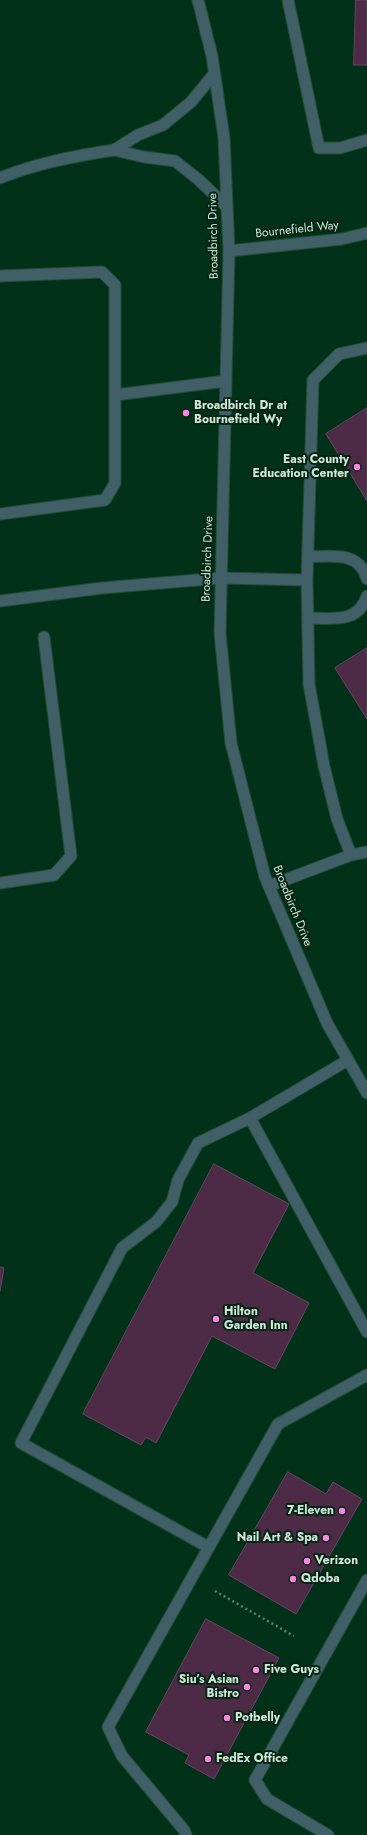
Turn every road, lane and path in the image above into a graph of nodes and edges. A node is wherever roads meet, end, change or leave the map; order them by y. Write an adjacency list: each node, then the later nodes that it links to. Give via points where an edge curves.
1 (198, 0): 3 (street, Broadbirch Drive)
2 (288, 0): 4 (street, via 319,148 340,148)
3 (214, 74): 5 (street, via 191,102 163,125 138,135); 7 (street, Broadbirch Drive, via 224,138)
4 (367, 140)
5 (114, 150): 6 (street, via 55,160); 7 (street, via 175,161)
6 (0, 178)
7 (227, 207): 9 (street, Broadbirch Drive)
8 (367, 233): 9 (street, Bournefield Way, via 342,239)
9 (230, 251): 12 (street, Broadbirch Drive)
10 (0, 276): 13 (street, via 102,272 115,285)
11 (367, 348): 15 (street, via 339,354 313,380)
12 (226, 381): 13 (street); 16 (street, Broadbirch Drive)
13 (115, 395): 14 (street, via 115,483 105,500)
14 (0, 514)
15 (308, 557): 17 (street, via 344,556 361,566); 18 (street)
16 (221, 578): 18 (street); 20 (street, via 102,588); 26 (street, Broadbirch Drive, via 220,633 231,743)
17 (367, 579)
18 (307, 580): 21 (street)
19 (367, 596): 21 (street, via 364,605 350,617)
20 (0, 601)
21 (308, 618): 24 (street, via 310,691 337,819)
22 (44, 637): 25 (street, via 71,856 54,875)
23 (367, 852): 24 (street)
24 (351, 855): 26 (street)
25 (0, 883)
26 (269, 886): 27 (street, Broadbirch Drive, via 327,1023)
27 (348, 1060): 28 (street, Broadbirch Drive); 29 (street)
28 (367, 1093)
29 (250, 1118): 30 (street); 32 (street, via 198,1143 178,1180 172,1202 156,1222 122,1248 21,1443)
30 (367, 1332)
31 (367, 1375): 32 (street, via 278,1424)
32 (208, 1547): 36 (street, via 108,1727 122,1756)
33 (367, 1580): 37 (street, via 255,1780 267,1799)
34 (215, 1591): 35 (path)
35 (294, 1636)
36 (186, 1835)
37 (328, 1835)

